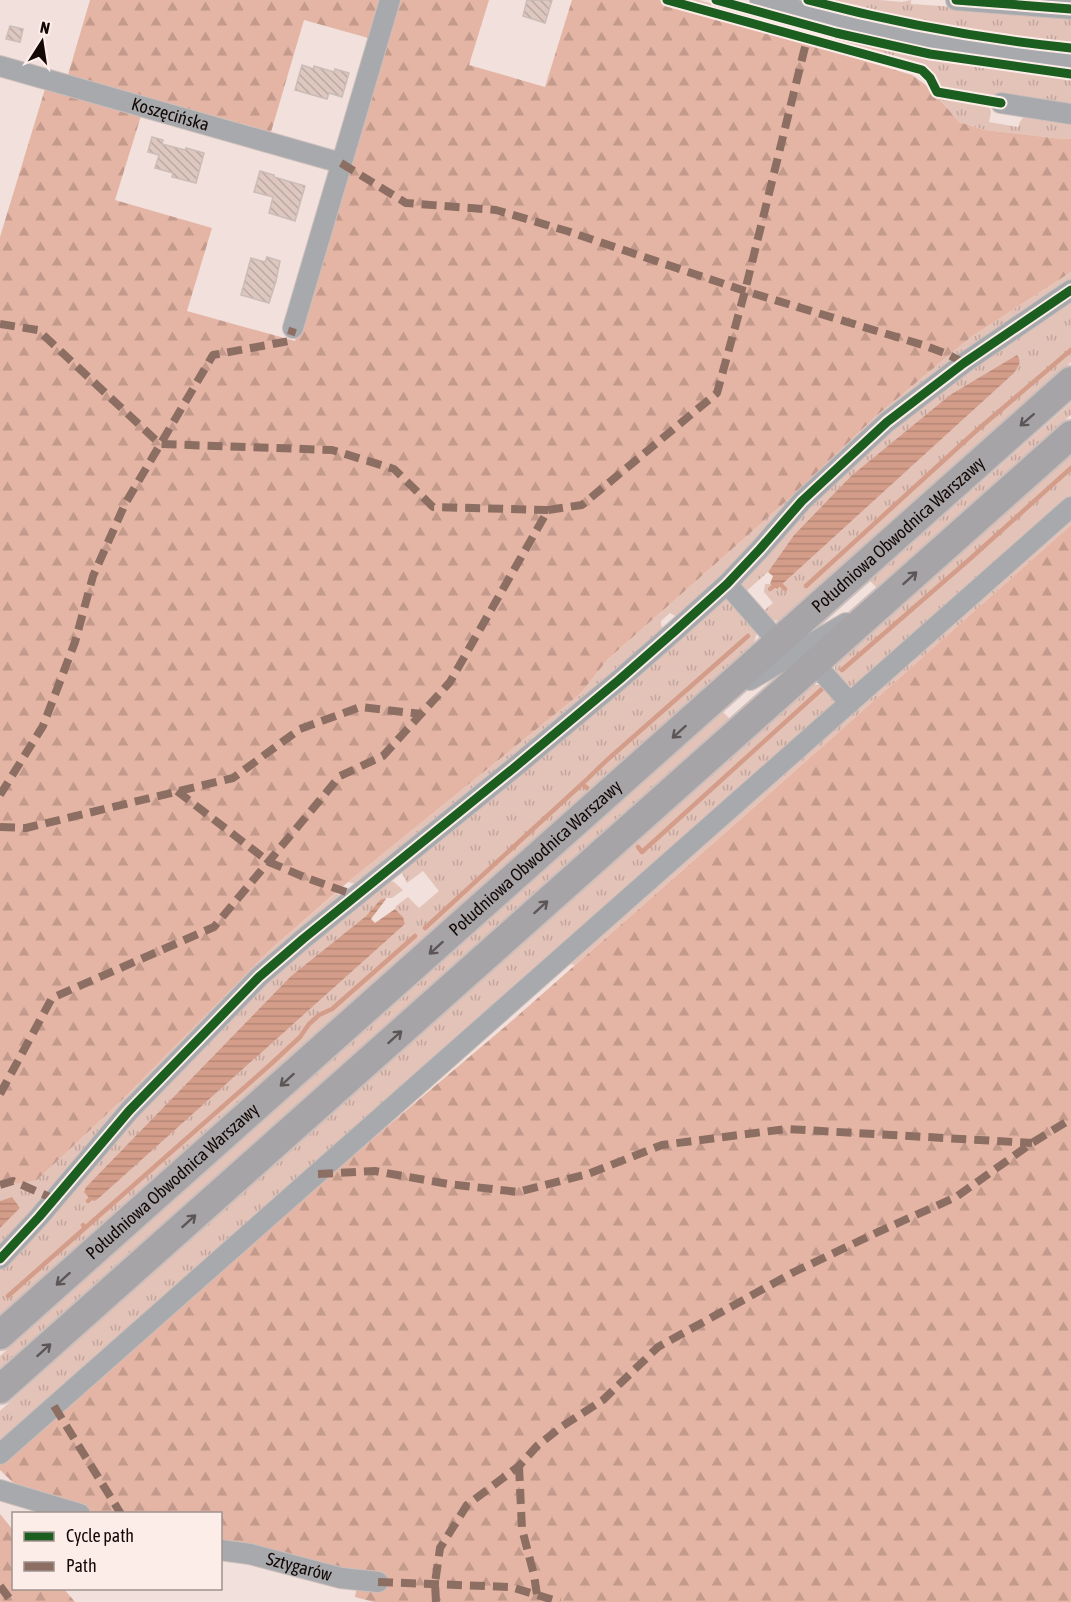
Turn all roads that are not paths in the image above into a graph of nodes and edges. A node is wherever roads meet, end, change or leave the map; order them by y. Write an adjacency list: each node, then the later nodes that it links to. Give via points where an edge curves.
1 (390, 0): 9 (street)
2 (760, 0): 5 (street, via 875,30 978,50)
3 (956, 0): 4 (street)
4 (1071, 9)
5 (1071, 61)
6 (0, 66): 9 (street, Koszęcińska)
7 (1001, 103): 8 (street)
8 (1071, 114)
9 (341, 163): 11 (street)
10 (1071, 290): 15 (street, via 964,363 887,422 801,501)
11 (293, 328)
12 (1071, 381): 16 (highway, Południowa Obwodnica Warszawy, one-way to 16, via 859,570)
13 (1071, 435): 16 (highway, Południowa Obwodnica Warszawy, one-way to 13, via 887,599)
14 (1071, 507): 17 (street)
15 (727, 584): 16 (street); 18 (street, via 593,702 260,977 129,1111)
16 (797, 652): 17 (street); 19 (highway, Południowa Obwodnica Warszawy, one-way to 19, via 712,702); 20 (highway, Południowa Obwodnica Warszawy, one-way to 16, via 739,730)
17 (850, 703): 21 (street)
18 (0, 1259)
19 (0, 1335)
20 (0, 1389)
21 (0, 1454)
22 (0, 1490): 23 (street)
23 (73, 1512)
24 (222, 1550): 25 (street, Sztygarów, via 341,1578)
25 (378, 1582)

